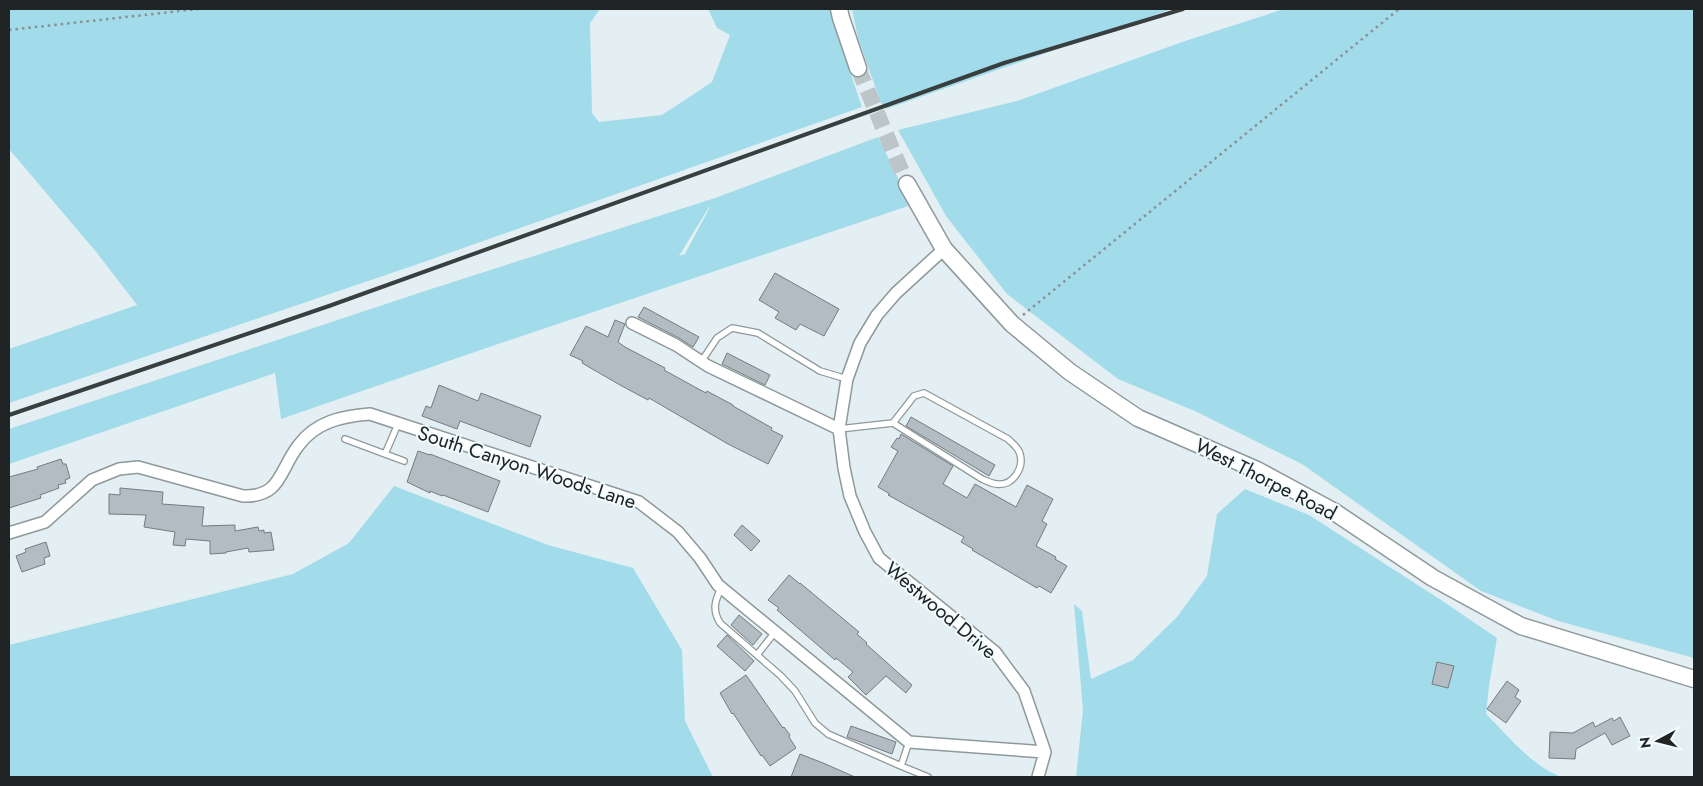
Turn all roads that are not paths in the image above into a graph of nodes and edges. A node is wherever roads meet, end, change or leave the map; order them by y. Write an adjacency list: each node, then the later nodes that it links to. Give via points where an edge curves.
1 (839, 9): 2 (street)
2 (858, 68)
3 (907, 184): 4 (street, West Thorpe Road)
4 (944, 249): 7 (street, Westwood Drive, via 877,315 860,343); 18 (street, West Thorpe Road, via 1012,324 1070,372 1138,418 1257,470 1316,502 1433,578 1521,626)
5 (632, 323): 6 (street)
6 (702, 362): 7 (lane, via 717,338 732,328 758,333 820,371); 10 (street)
7 (846, 379): 10 (street, Westwood Drive)
8 (893, 423): 8 (lane, via 982,479 998,485 1018,474 1020,455 1008,439 924,393 914,396); 10 (lane)
9 (398, 424): 12 (lane); 14 (street, South Canyon Woods Lane, via 370,414 349,415 327,422 298,445 278,481 266,493 256,496 243,496 138,467 118,468 92,480 44,522); 15 (street, South Canyon Woods Lane, via 639,502 678,532)
10 (839, 430): 20 (street, Westwood Drive, via 850,496 879,558 995,652 1024,691)
11 (345, 439): 12 (lane)
12 (385, 454): 13 (lane)
13 (404, 461)
14 (9, 533)
15 (721, 588): 16 (street, South Canyon Woods Lane); 17 (lane, via 714,607 715,615)
16 (775, 632): 17 (lane); 19 (street, South Canyon Woods Lane)
17 (757, 655): 21 (lane, via 789,684 816,723 828,734)
18 (1694, 679)
19 (909, 742): 20 (street); 21 (lane)
20 (1045, 752): 23 (street)
21 (901, 766): 22 (lane)
22 (928, 777)
23 (1038, 777)

